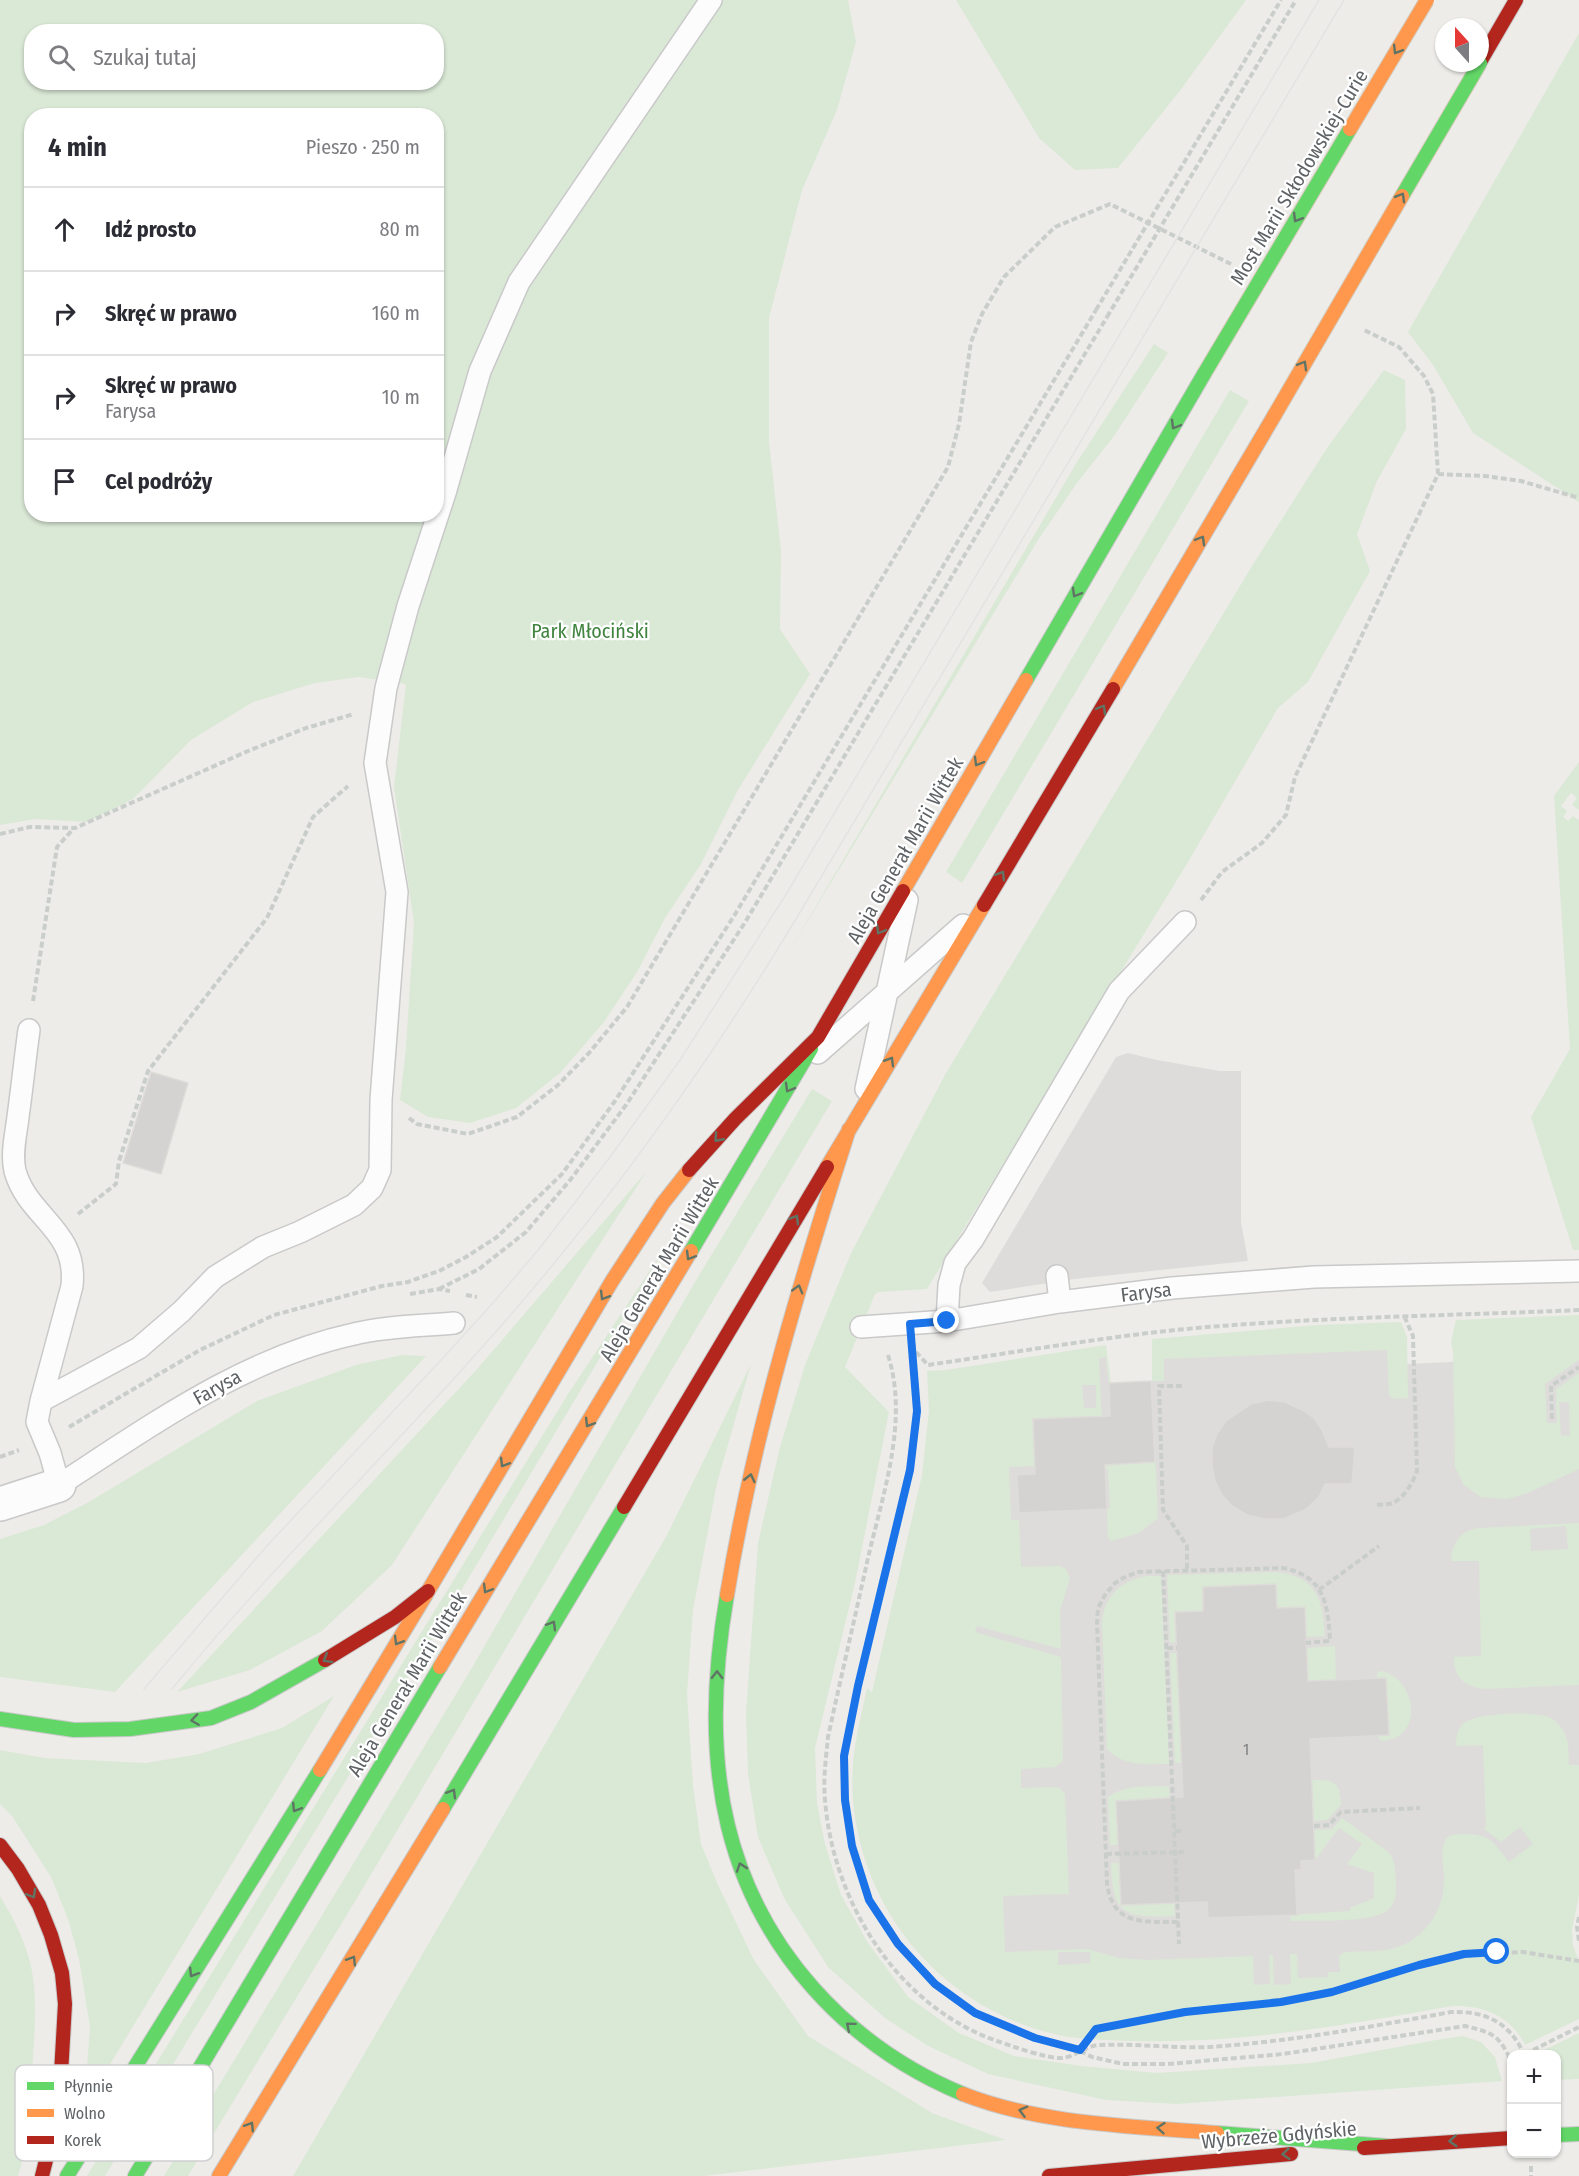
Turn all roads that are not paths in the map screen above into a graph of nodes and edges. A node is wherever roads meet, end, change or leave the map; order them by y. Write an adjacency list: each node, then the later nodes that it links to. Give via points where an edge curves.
1 (711, 0): 7 (lane, via 519,282 480,371)
2 (1427, 0): 6 (main road, Most Marii Skłodowskiej-Curie, one-way to 6, bridge)
3 (1516, 0): 4 (main road)
4 (1489, 47)
5 (1475, 72): 10 (main road, one-way to 5, bridge)
6 (1204, 374): 9 (main road, Aleja Generał Marii Wittek, one-way to 9)
7 (444, 496)
8 (436, 522): 23 (lane, via 386,688 375,763 397,892 381,1100 380,1170 372,1188 354,1205 263,1247 215,1277 139,1348)
9 (914, 872): 12 (lane); 14 (main road, Aleja Generał Marii Wittek, one-way to 14)
10 (983, 905): 12 (lane); 16 (main road, one-way to 10)
11 (1185, 922): 20 (lane, via 1119,991 973,1239 955,1263)
12 (887, 992): 15 (lane); 16 (lane)
13 (29, 1030): 23 (lane, via 15,1170 20,1185 68,1249 74,1273)
14 (818, 1037): 15 (main road, Aleja Generał Marii Wittek); 26 (main road, one-way to 26, via 735,1119 663,1203 612,1281)
15 (801, 1068): 31 (main road, Aleja Generał Marii Wittek, one-way to 31)
16 (854, 1120): 35 (main road, one-way to 16, via 1081,2121 983,2101 910,2067 849,2025 805,1981 758,1907 737,1853 723,1800 718,1760 718,1663 737,1535 765,1411 800,1281); 42 (main road, one-way to 16)
17 (1579, 1270): 19 (lane, Farysa, via 1314,1277)
18 (1057, 1276): 19 (lane)
19 (1060, 1302): 20 (lane, Farysa)
20 (947, 1321): 22 (lane, Farysa)
21 (454, 1323): 24 (lane, Farysa, via 355,1333 262,1363 165,1417)
22 (861, 1327)
23 (40, 1401): 24 (lane, via 37,1422)
24 (59, 1485): 25 (street, Farysa)
25 (0, 1504)
26 (428, 1591): 27 (main road, one-way to 27, via 395,1617 306,1672 251,1702 211,1718 130,1729 74,1730); 30 (main road, one-way to 30)
27 (0, 1719)
28 (0, 1845): 29 (main road, one-way to 29, via 39,1905 62,1973 65,2004)
29 (62, 2065)
30 (136, 2065)
31 (202, 2065)
32 (1579, 2134): 33 (main road)
33 (1561, 2135)
34 (1507, 2138): 35 (main road, Wybrzeże Gdyńskie, one-way to 35)
35 (1386, 2146): 43 (main road, Wybrzeże Gdyńskie, one-way to 43)
36 (46, 2161): 39 (main road, one-way to 39)
37 (76, 2161): 40 (main road, one-way to 40)
38 (144, 2161): 41 (main road, Aleja Generał Marii Wittek, one-way to 41)
39 (42, 2176)
40 (67, 2176)
41 (135, 2176)
42 (219, 2176)
43 (1049, 2176)

